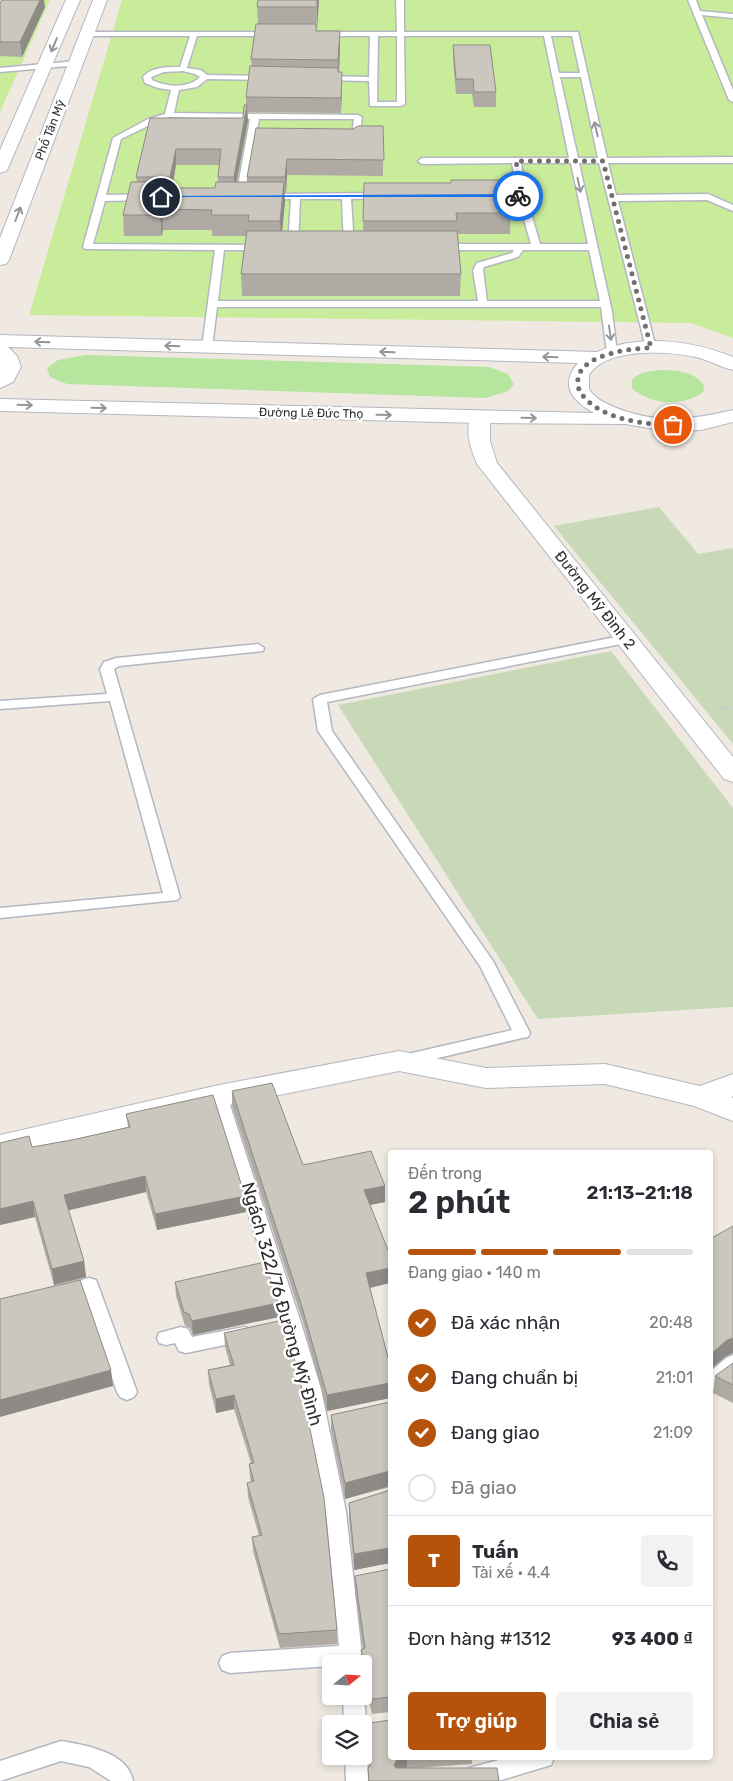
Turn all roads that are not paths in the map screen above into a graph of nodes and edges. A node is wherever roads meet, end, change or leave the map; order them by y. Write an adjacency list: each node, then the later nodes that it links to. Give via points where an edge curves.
1 (73, 0): 17 (street, Phố Tân Mỹ, one-way to 17)
2 (100, 0): 7 (street, Phố Tân Mỹ)
3 (400, 0): 12 (lane)
4 (692, 0): 5 (lane)
5 (698, 13): 6 (lane); 26 (lane)
6 (733, 16)
7 (88, 34): 8 (lane); 14 (street, Phố Tân Mỹ)
8 (194, 34): 9 (lane); 15 (lane)
9 (284, 34)
10 (314, 34): 11 (lane)
11 (374, 34): 12 (lane); 24 (lane)
12 (401, 34): 13 (lane); 24 (lane, via 402,104 373,104)
13 (547, 34): 22 (lane); 23 (lane, via 575,34)
14 (75, 67): 17 (lane); 51 (street, Phố Tân Mỹ, one-way to 14)
15 (183, 69): 19 (lane, via 198,72); 25 (lane, via 164,70 148,77 158,86)
16 (0, 70): 17 (lane)
17 (43, 70): 18 (lane); 35 (street, Phố Tân Mỹ)
18 (0, 77)
19 (204, 77): 20 (lane); 25 (lane, via 200,83)
20 (274, 78)
21 (314, 78): 24 (lane)
22 (556, 78): 23 (lane); 33 (lane)
23 (585, 78): 34 (lane, one-way to 23)
24 (373, 79)
25 (176, 87): 27 (lane)
26 (733, 100)
27 (169, 115): 28 (lane); 42 (lane, via 118,138)
28 (255, 117): 29 (lane, via 358,117 355,139); 41 (lane, via 256,139 244,197)
29 (340, 140)
30 (733, 160): 34 (lane)
31 (422, 161): 32 (lane)
32 (516, 161): 33 (lane); 39 (lane)
33 (574, 161): 34 (lane); 50 (lane, one-way to 50)
34 (603, 161): 43 (lane)
35 (0, 168)
36 (346, 196): 37 (lane); 41 (lane); 46 (lane)
37 (395, 196)
38 (483, 196): 39 (lane)
39 (522, 196): 49 (lane)
40 (161, 197): 42 (lane)
41 (296, 197): 45 (lane, via 289,247)
42 (102, 198): 45 (lane, via 88,247)
43 (614, 198): 44 (lane, via 708,197); 57 (lane)
44 (733, 208)
45 (220, 247): 52 (lane)
46 (349, 247)
47 (425, 247): 48 (lane)
48 (520, 247): 49 (lane); 53 (lane, via 515,255 480,265)
49 (536, 247): 50 (lane)
50 (593, 247): 54 (lane)
51 (0, 260)
52 (213, 304): 53 (lane); 56 (lane)
53 (484, 304): 54 (lane)
54 (605, 304): 59 (lane, one-way to 59)
55 (0, 341): 56 (street, one-way to 55)
56 (207, 347): 59 (street, one-way to 56)
57 (651, 348): 59 (street); 60 (street, via 695,351)
58 (0, 350): 61 (street, via 8,356 11,367)
59 (605, 356): 65 (street, via 586,366 578,376 578,386 594,406)
60 (733, 364)
61 (0, 382)
62 (0, 404): 64 (street, Đường Lê Đức Thọ, one-way to 64)
63 (733, 416): 65 (street, via 687,425 660,425)
64 (480, 417): 65 (street, Đường Lê Đức Thọ, one-way to 65); 66 (street, Đường Mỹ Đình 2, via 480,448 487,464)
65 (623, 419)
66 (626, 639): 70 (street, Đường Mỹ Đình 2); 72 (lane, via 320,699 325,731 487,964 522,1033)
67 (258, 648): 68 (lane, via 109,665 107,668)
68 (115, 697): 69 (lane); 71 (lane, via 172,897)
69 (0, 705)
70 (733, 774)
71 (0, 913)
72 (399, 1062): 74 (street); 75 (street, via 486,1078 605,1074)
73 (733, 1084): 75 (street)
74 (219, 1096): 77 (street); 79 (lane, Ngách 322/76 Đường Mỹ Đình)
75 (702, 1097): 76 (street)
76 (733, 1110)
77 (0, 1146)
78 (45, 1296): 83 (lane, via 89,1285)
79 (292, 1323): 80 (lane, via 186,1346 181,1334); 84 (lane, Ngách 322/76 Đường Mỹ Đình, via 311,1389 327,1421 345,1509 351,1581)
80 (166, 1338)
81 (733, 1363): 82 (lane)
82 (713, 1381)
83 (127, 1392)
84 (352, 1655)
85 (322, 1660): 86 (lane)
86 (230, 1663)
87 (537, 1760): 90 (lane, via 478,1776)
88 (357, 1765): 92 (lane)
89 (0, 1772): 91 (lane, via 61,1751 94,1757 121,1775)
90 (460, 1777)
91 (122, 1781)
92 (358, 1781)

